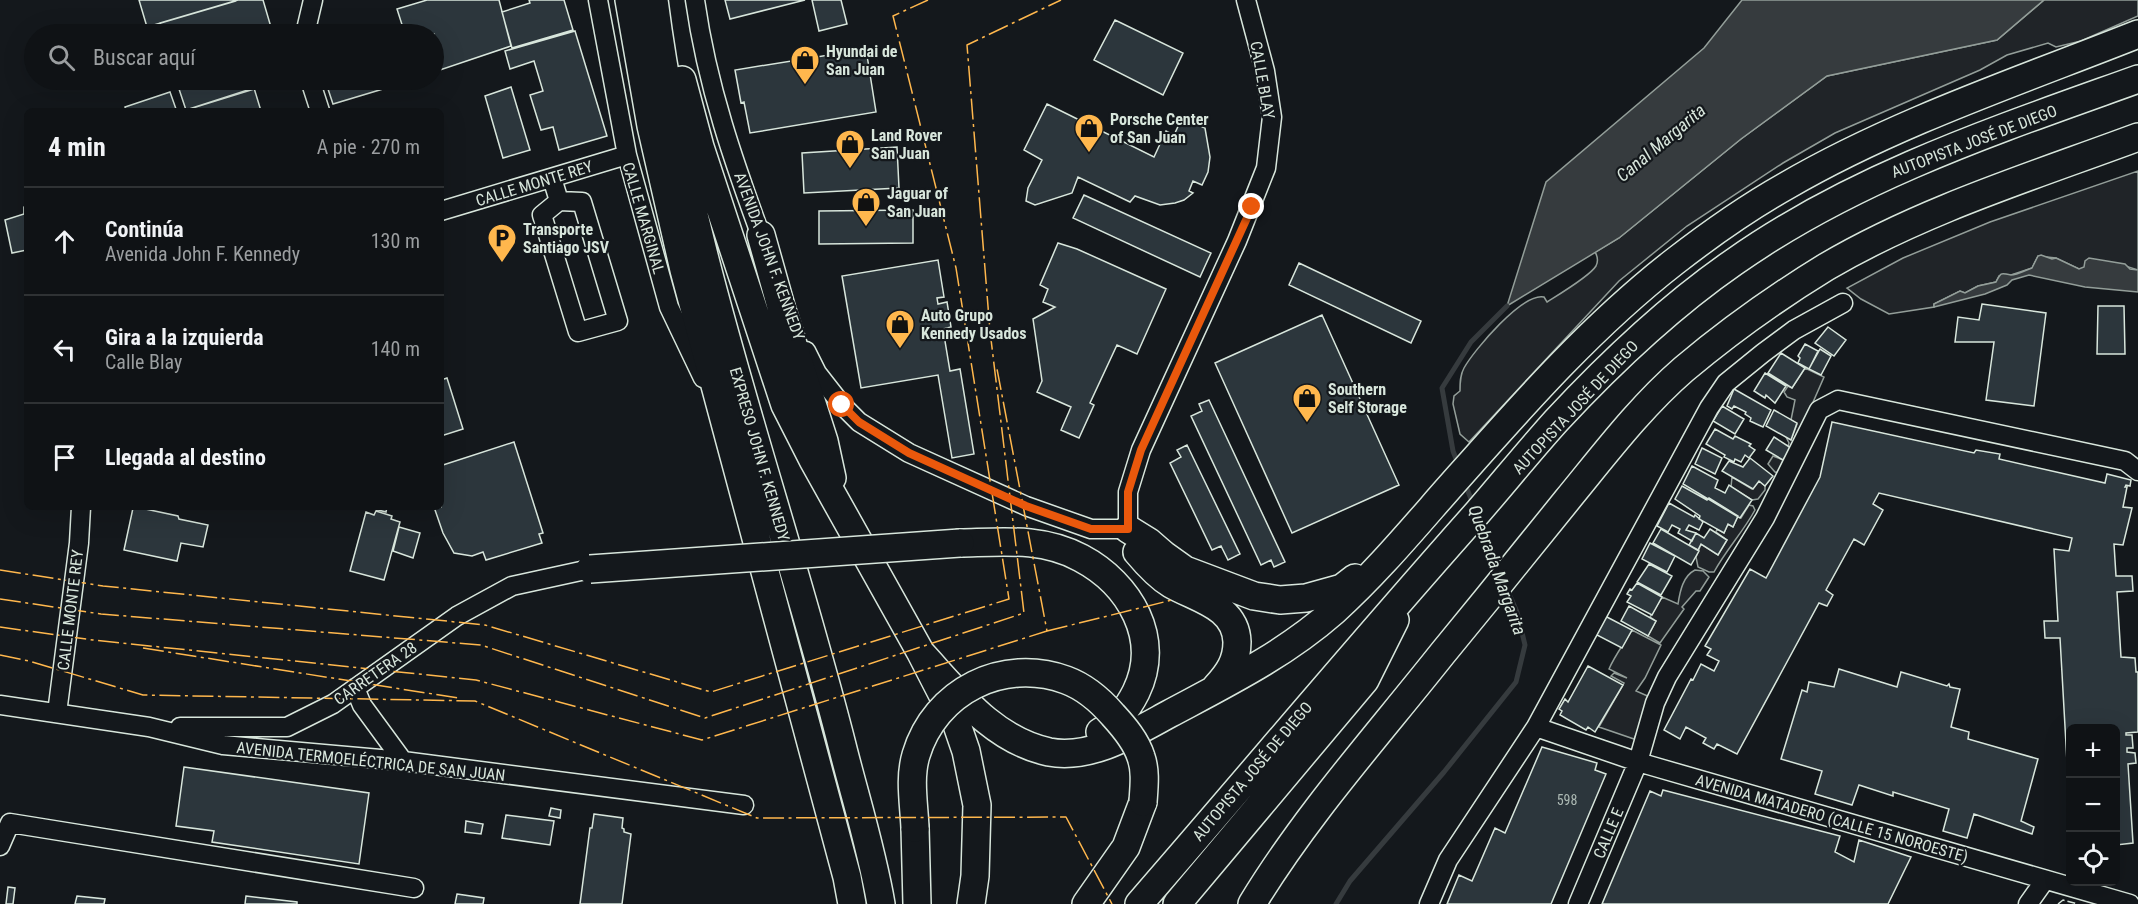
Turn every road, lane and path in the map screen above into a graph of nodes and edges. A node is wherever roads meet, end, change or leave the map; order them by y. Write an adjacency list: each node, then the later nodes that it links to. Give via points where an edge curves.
1 (313, 0): 7 (street)
2 (598, 0): 14 (street, CALLE MARGINAL)
3 (629, 0): 20 (highway, EXPRESO JOHN F. KENNEDY, via 653,137)
4 (654, 0): 9 (highway, EXPRESO JOHN F. KENNEDY)
5 (695, 0): 18 (street, AVENIDA JOHN F. KENNEDY, via 716,107)
6 (1246, 0): 25 (street, CALLE BLAY, via 1265,71 1272,117 1266,168 1237,241 1141,450 1128,492)
7 (307, 24)
8 (2138, 34): 24 (highway, via 1925,118 1833,161 1753,206 1674,262 1590,334)
9 (661, 57): 22 (highway, via 682,81 785,405); 45 (highway, EXPRESO JOHN F. KENNEDY, via 698,231 816,642)
10 (2138, 78): 27 (highway, AUTOPISTA JOSÉ DE DIEGO, via 1971,139 1880,178 1798,221 1726,267 1606,370)
11 (313, 90): 12 (street)
12 (319, 108)
13 (2138, 137): 51 (highway, via 1976,197 1857,250 1793,288 1684,370 1610,447 1540,533 1305,825)
14 (627, 155): 15 (street, CALLE MONTE REY); 20 (street, CALLE MARGINAL, via 669,307)
15 (552, 178): 16 (street); 17 (street, CALLE MONTE REY)
16 (559, 201): 16 (street, via 542,215 578,332 618,321 582,202)
17 (444, 211)
18 (760, 235): 22 (highway, via 824,441); 25 (street, AVENIDA JOHN F. KENNEDY, via 793,324 817,373 859,422 909,453 1026,506 1091,529)
19 (1843, 303): 34 (street, via 1794,330 1726,383)
20 (726, 425): 40 (highway, EXPRESO JOHN F. KENNEDY)
21 (2138, 471): 37 (street, CALLE E, via 2125,461 1839,400 1819,410 1765,518 1667,677)
22 (839, 508): 28 (highway)
23 (81, 510): 32 (street, CALLE MONTE REY)
24 (1415, 526): 25 (highway, via 1342,588 1280,600 1254,596 1185,570); 30 (highway, via 1362,584 1295,643)
25 (1128, 529): 30 (highway, via 1136,551 1153,570 1171,584 1220,609 1233,623 1237,654 1231,670)
26 (590, 569): 29 (street, CARRETERA 28, via 512,586 457,616); 35 (highway, bridge, via 960,543 1030,541 1063,550 1082,558 1119,589 1136,612 1145,636 1146,662 1124,713 1105,729 1084,740 1056,745)
27 (1413, 585): 49 (highway, AUTOPISTA JOSÉ DE DIEGO); 50 (highway, via 1365,680)
28 (921, 653): 35 (highway, via 973,710); 47 (highway, via 955,719 973,778 978,829)
29 (355, 688): 33 (street, CARRETERA 28, via 333,704 286,727); 36 (street, via 372,721)
30 (1213, 692): 35 (highway, via 1146,727 1088,750 1065,753)
31 (0, 705): 32 (street, AVENIDA TERMOELÉCTRICA DE SAN JUAN)
32 (57, 713): 33 (street, AVENIDA TERMOELÉCTRICA DE SAN JUAN)
33 (149, 727): 36 (street, AVENIDA TERMOELÉCTRICA DE SAN JUAN, via 223,745)
34 (1536, 727): 37 (street, AVENIDA MATADERO (CALLE 15 NOROESTE)); 52 (street, via 1448,860)
35 (1020, 742)
36 (403, 761): 38 (street, AVENIDA TERMOELÉCTRICA DE SAN JUAN)
37 (1638, 762): 41 (street, AVENIDA MATADERO (CALLE 15 NOROESTE)); 53 (street, CALLE E)
38 (744, 805)
39 (0, 846): 42 (street, via 10,823)
40 (847, 877): 43 (highway); 44 (highway, EXPRESO JOHN F. KENNEDY)
41 (2045, 880): 54 (street); 55 (street, AVENIDA MATADERO (CALLE 15 NOROESTE))
42 (414, 888)
43 (846, 904)
44 (852, 904)
45 (881, 904)
46 (917, 904): 48 (highway, bridge, via 912,778 916,755 930,723 954,696 970,686 1021,673 1066,680 1099,700 1123,725 1141,757 1143,802 1126,847)
47 (971, 904)
48 (1086, 904)
49 (1139, 904)
50 (1176, 904)
51 (1252, 904)
52 (1429, 904)
53 (1578, 904)
54 (2028, 904)
55 (2130, 904)

